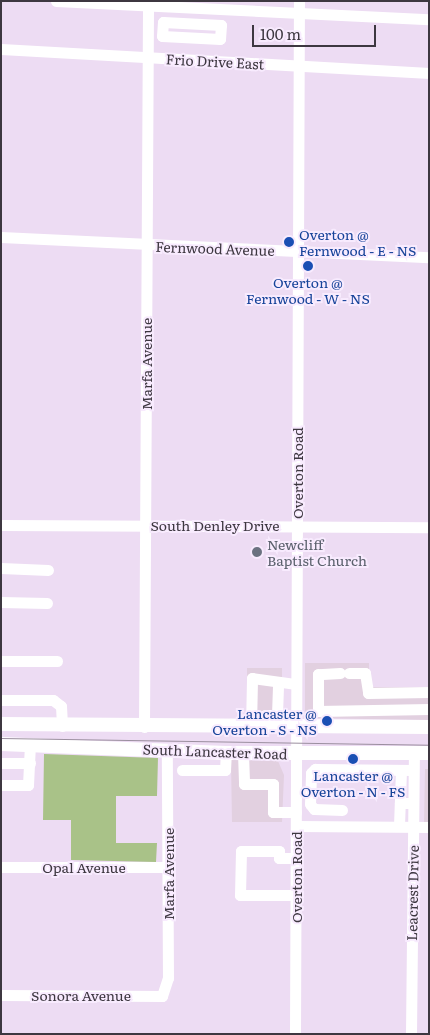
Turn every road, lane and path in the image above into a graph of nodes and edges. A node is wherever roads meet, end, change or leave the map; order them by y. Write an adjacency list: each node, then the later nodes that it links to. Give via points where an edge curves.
1 (56, 1): 2 (street)
2 (148, 3): 4 (street); 8 (street, Marfa Avenue)
3 (298, 7): 4 (street); 5 (street); 9 (street, Overton Road)
4 (209, 9): 6 (street)
5 (429, 19)
6 (208, 25): 6 (street, via 162,22 162,36 220,39 221,25)
7 (1, 49): 8 (street, Frio Drive East)
8 (147, 57): 9 (street, Frio Drive East); 12 (street, Marfa Avenue)
9 (298, 66): 10 (street, Frio Drive East); 13 (street, Overton Road)
10 (429, 72)
11 (1, 237): 12 (street, Fernwood Avenue)
12 (147, 246): 13 (street, Fernwood Avenue); 16 (street, Marfa Avenue)
13 (297, 250): 14 (street, Fernwood Avenue); 17 (street, Overton Road)
14 (429, 257)
15 (1, 525): 16 (street, South Denley Drive)
16 (146, 525): 17 (street, South Denley Drive); 37 (street, Marfa Avenue)
17 (297, 525): 18 (street, South Denley Drive); 26 (street, Overton Road)
18 (429, 527)
19 (1, 568): 20 (street)
20 (48, 570)
21 (1, 602): 22 (street)
22 (47, 603)
23 (1, 661): 24 (street)
24 (57, 662)
25 (278, 684): 26 (street); 33 (street, via 277,715); 33 (street, via 272,678 252,678)
26 (295, 688): 27 (street); 39 (street, Overton Road)
27 (318, 692): 29 (street, via 318,674 365,673 368,693); 32 (street, via 318,710)
28 (429, 692): 29 (street)
29 (401, 693): 32 (street)
30 (1, 700): 35 (street, via 53,700 61,706)
31 (429, 709): 32 (street)
32 (387, 712): 36 (street)
33 (258, 721): 37 (main road, South Lancaster Road); 39 (main road, South Lancaster Road)
34 (1, 724): 35 (main road, South Lancaster Road)
35 (62, 726): 37 (main road, South Lancaster Road)
36 (386, 726): 38 (main road, South Lancaster Road); 39 (main road, South Lancaster Road)
37 (144, 727)
38 (429, 727)
39 (295, 728): 46 (street, Overton Road)
40 (1, 744): 41 (main road, South Lancaster Road)
41 (30, 744): 42 (main road, South Lancaster Road); 50 (street)
42 (167, 751): 44 (main road, South Lancaster Road); 68 (street, Marfa Avenue)
43 (414, 752): 47 (main road, South Lancaster Road); 48 (main road, South Lancaster Road); 54 (street, Leacrest Drive)
44 (226, 753): 45 (main road, South Lancaster Road); 52 (street, via 225,770)
45 (243, 753): 46 (main road, South Lancaster Road); 56 (street, via 244,784 273,784)
46 (296, 753): 48 (main road, South Lancaster Road); 57 (street, Overton Road)
47 (429, 753)
48 (330, 754): 51 (street)
49 (1, 763): 50 (street)
50 (30, 763): 55 (street, via 28,785)
51 (329, 769): 53 (street); 60 (street, via 311,773 310,804 314,809)
52 (182, 770)
53 (401, 770): 54 (street); 58 (street)
54 (414, 770): 59 (street, Leacrest Drive)
55 (1, 784)
56 (273, 796): 57 (street); 61 (street, via 273,812)
57 (296, 796): 61 (street, Overton Road)
58 (400, 803): 59 (street); 63 (street)
59 (413, 803): 64 (street, Leacrest Drive)
60 (342, 810)
61 (296, 812): 62 (street, Overton Road)
62 (296, 826): 63 (street); 66 (street, Overton Road)
63 (399, 826): 64 (street)
64 (413, 826): 65 (street); 73 (street, Leacrest Drive)
65 (429, 827)
66 (296, 858): 69 (street, Overton Road); 69 (street, via 279,858 279,851 241,851 240,895)
67 (1, 867): 68 (street, Opal Avenue)
68 (168, 867): 71 (street, Marfa Avenue, via 168,978)
69 (295, 895): 72 (street, Overton Road)
70 (1, 995): 71 (street, Sonora Avenue)
71 (162, 996)
72 (295, 1034)
73 (411, 1034)

